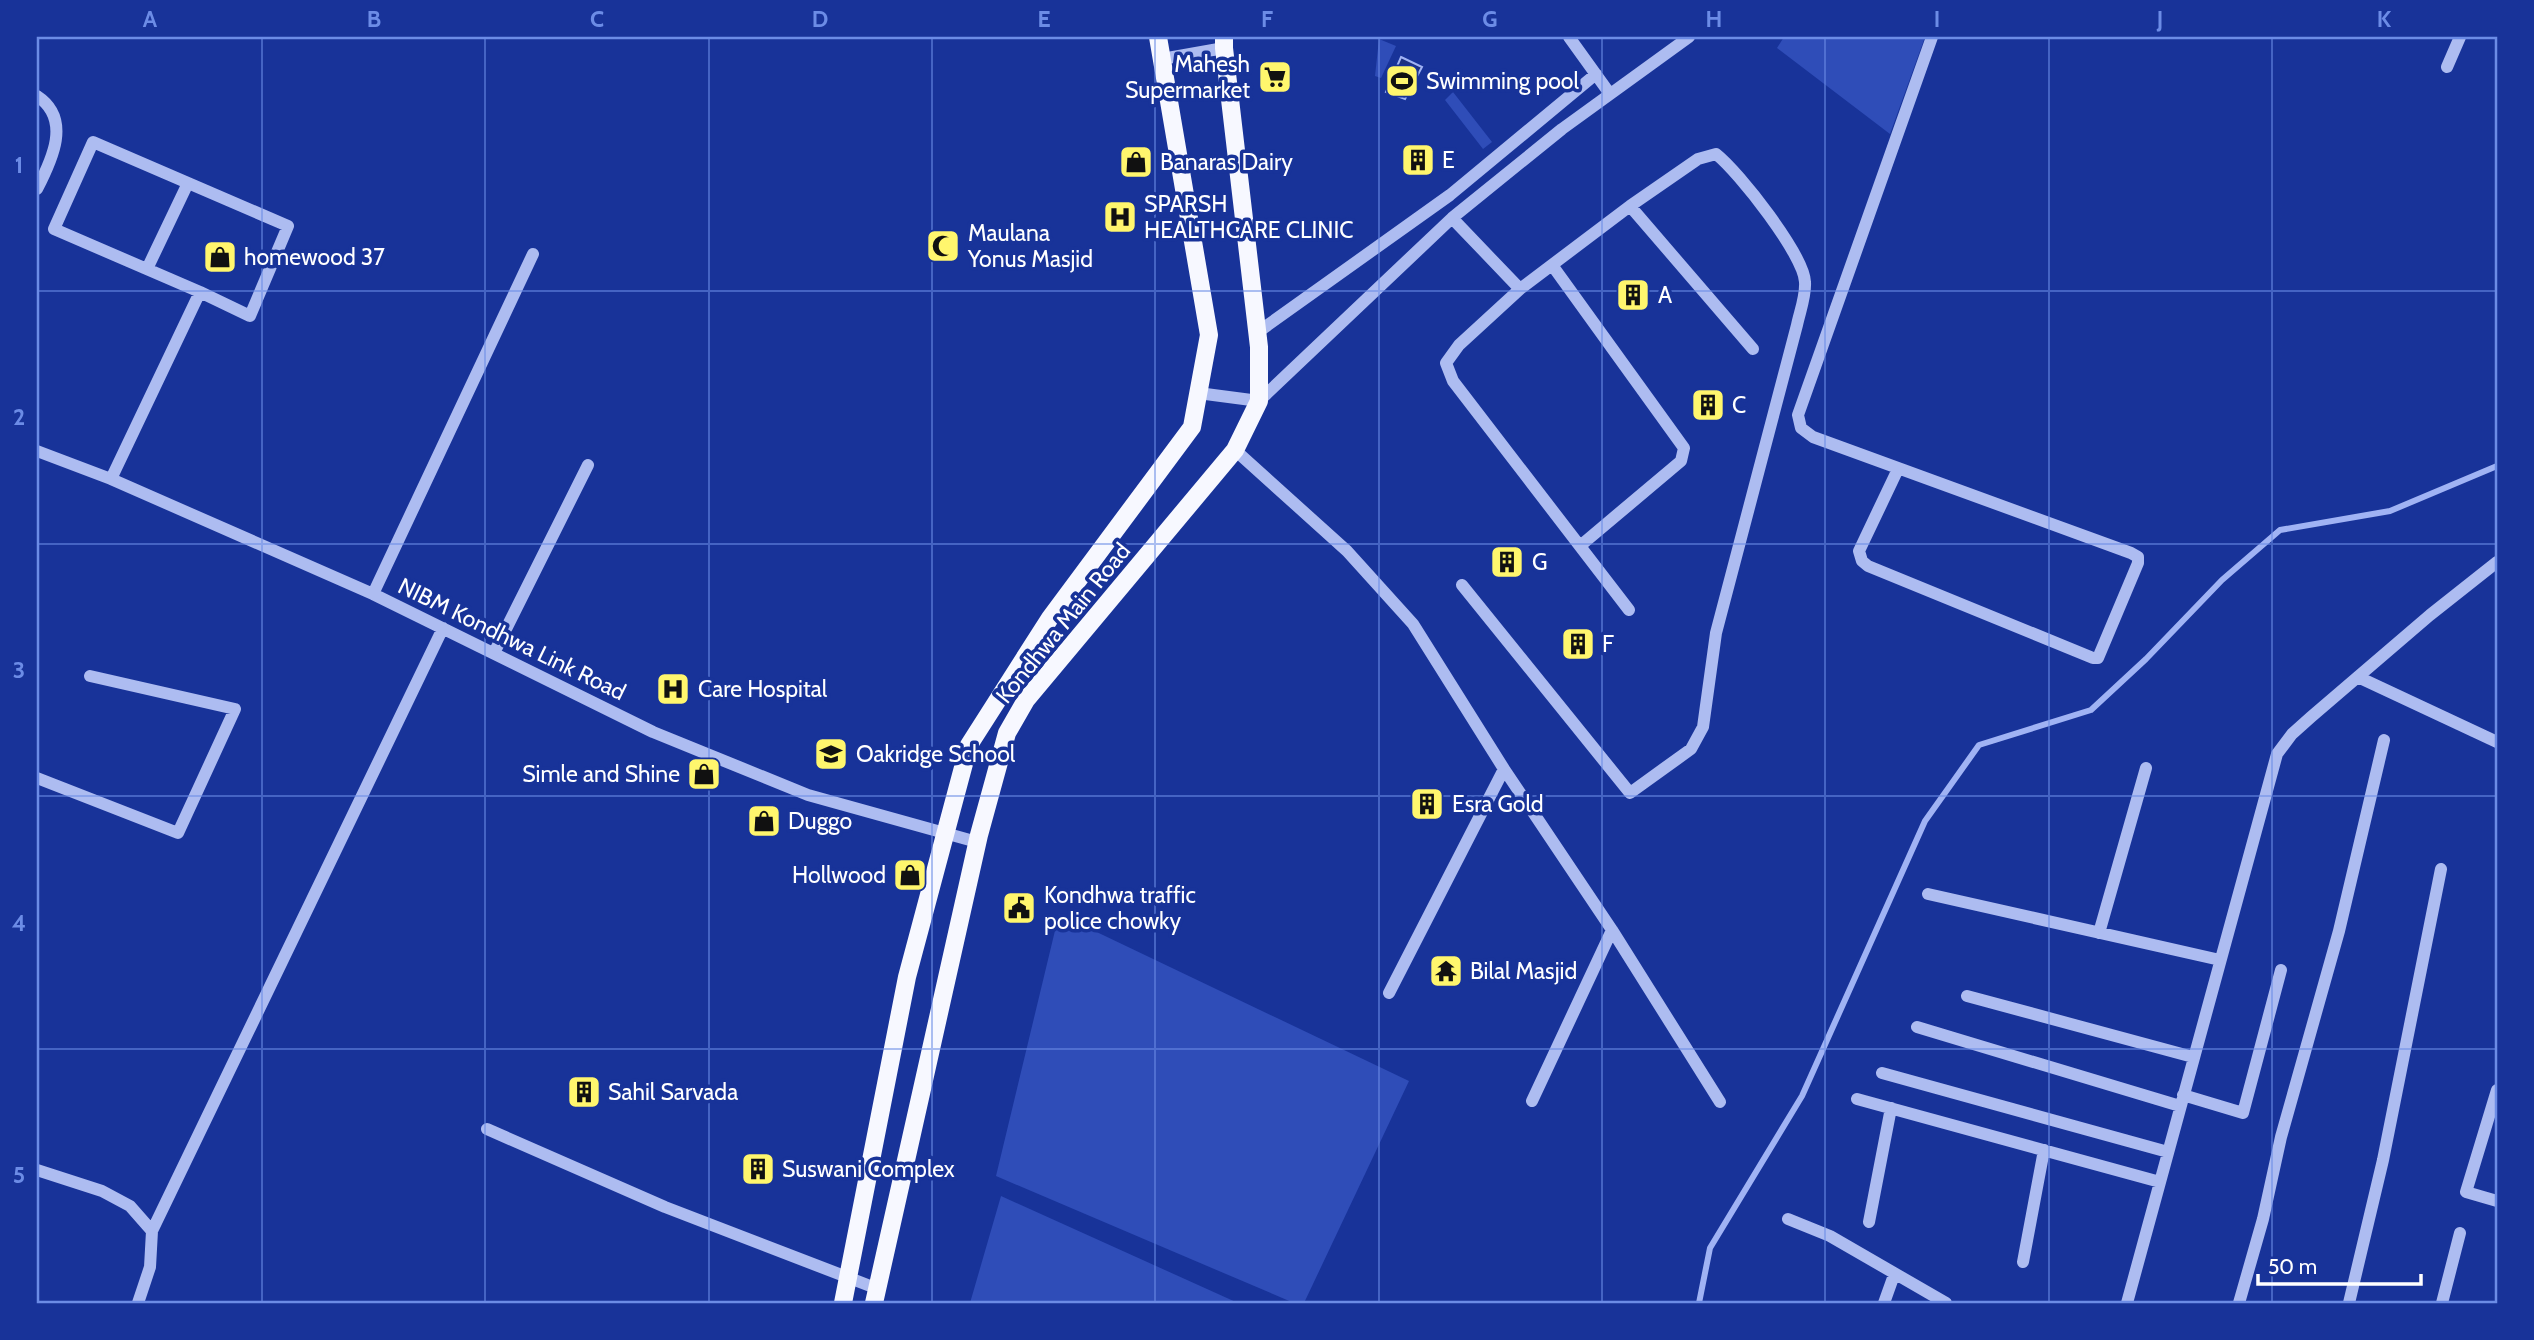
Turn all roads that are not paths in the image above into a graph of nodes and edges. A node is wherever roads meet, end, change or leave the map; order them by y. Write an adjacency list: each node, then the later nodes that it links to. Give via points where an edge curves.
1 (1158, 37): 7 (main road, Kondhwa Main Road)
2 (1569, 37): 9 (street)
3 (1689, 37): 10 (street)
4 (1932, 37): 28 (street, via 1798,415 1801,428 1813,437)
5 (2459, 37): 8 (street)
6 (1224, 43): 7 (street); 21 (main road, Kondhwa Main Road)
7 (1162, 59): 23 (main road, Kondhwa Main Road, via 1209,335)
8 (2447, 67)
9 (1596, 74): 10 (street); 21 (street, via 1450,195)
10 (1610, 94): 15 (street)
11 (37, 96): 13 (street, via 54,117 57,136)
12 (188, 183): 18 (street); 18 (street, via 93,142 54,229); 20 (street, via 288,226 250,316)
13 (37, 189)
14 (1630, 206): 17 (street); 22 (street); 32 (street, via 1698,159 1716,155 1732,166 1800,259 1805,281 1716,633 1703,727 1691,749 1630,793)
15 (1452, 218): 19 (street); 24 (street)
16 (533, 254): 33 (street)
17 (1552, 265): 19 (street); 30 (street, via 1684,448 1681,461)
18 (147, 270): 20 (street)
19 (1520, 289): 30 (street, via 1459,345 1446,363 1453,381)
20 (200, 292): 29 (street)
21 (1258, 332): 24 (main road, Kondhwa Main Road)
22 (1753, 349)
23 (1198, 393): 24 (street); 44 (main road, Kondhwa Main Road, via 1192,427 1050,618 969,744)
24 (1259, 401): 25 (main road, Kondhwa Main Road)
25 (1235, 450): 42 (street, via 1347,551 1413,624); 45 (main road, Kondhwa Main Road, via 1027,700 1007,733)
26 (37, 452): 29 (street, NIBM Kondhwa Link Road)
27 (588, 465): 36 (street)
28 (1898, 468): 28 (street, via 1859,551 1862,561 2093,658 2100,656 2138,557)
29 (111, 479): 33 (street, NIBM Kondhwa Link Road)
30 (1580, 546): 34 (street)
31 (2497, 562): 38 (street)
32 (1462, 585)
33 (373, 594): 35 (street, NIBM Kondhwa Link Road)
34 (1629, 610)
35 (443, 628): 36 (street, NIBM Kondhwa Link Road); 71 (street)
36 (494, 653): 44 (street, NIBM Kondhwa Link Road, via 653,732 782,785)
37 (90, 676): 43 (street, via 234,709 178,833)
38 (2358, 677): 40 (street); 50 (street, via 2292,734 2277,754)
39 (2384, 740): 82 (street, via 2339,931)
40 (2497, 742)
41 (2146, 768): 49 (street)
42 (1504, 769): 48 (street); 52 (street)
43 (37, 778)
44 (945, 833): 45 (street, NIBM Kondhwa Link Road); 75 (main road, Kondhwa Main Road, via 907,977)
45 (977, 842): 76 (main road, Kondhwa Main Road)
46 (2441, 869): 83 (street, via 2383,1160)
47 (1928, 894): 49 (street)
48 (1612, 930): 60 (street); 61 (street)
49 (2099, 933): 50 (street)
50 (2220, 960): 55 (street)
51 (2281, 970): 59 (street, via 2243,1113)
52 (1390, 993)
53 (1967, 996): 55 (street)
54 (1917, 1027): 59 (street)
55 (2193, 1057): 59 (street)
56 (1882, 1073): 65 (street)
57 (2497, 1090): 68 (street, via 2466,1192)
58 (1857, 1099): 62 (street)
59 (2182, 1100): 65 (street)
60 (1532, 1101)
61 (1720, 1102)
62 (1891, 1108): 64 (street); 70 (street)
63 (487, 1129): 75 (street, via 665,1207)
64 (2044, 1150): 67 (street); 73 (street)
65 (2168, 1152): 67 (street)
66 (37, 1170): 71 (street, via 102,1191 130,1206)
67 (2160, 1182): 77 (street)
68 (2497, 1200)
69 (1788, 1219): 74 (street, via 1830,1236)
70 (1869, 1222)
71 (152, 1231): 78 (street, via 150,1267)
72 (2460, 1233): 84 (street)
73 (2023, 1262)
74 (1894, 1275): 80 (street); 81 (street)
75 (848, 1278): 76 (street); 79 (main road, Kondhwa Main Road)
76 (876, 1296)
77 (2131, 1302)
78 (138, 1303)
79 (843, 1303)
80 (1884, 1303)
81 (1947, 1303)
82 (2239, 1303)
83 (2349, 1303)
84 (2442, 1303)

